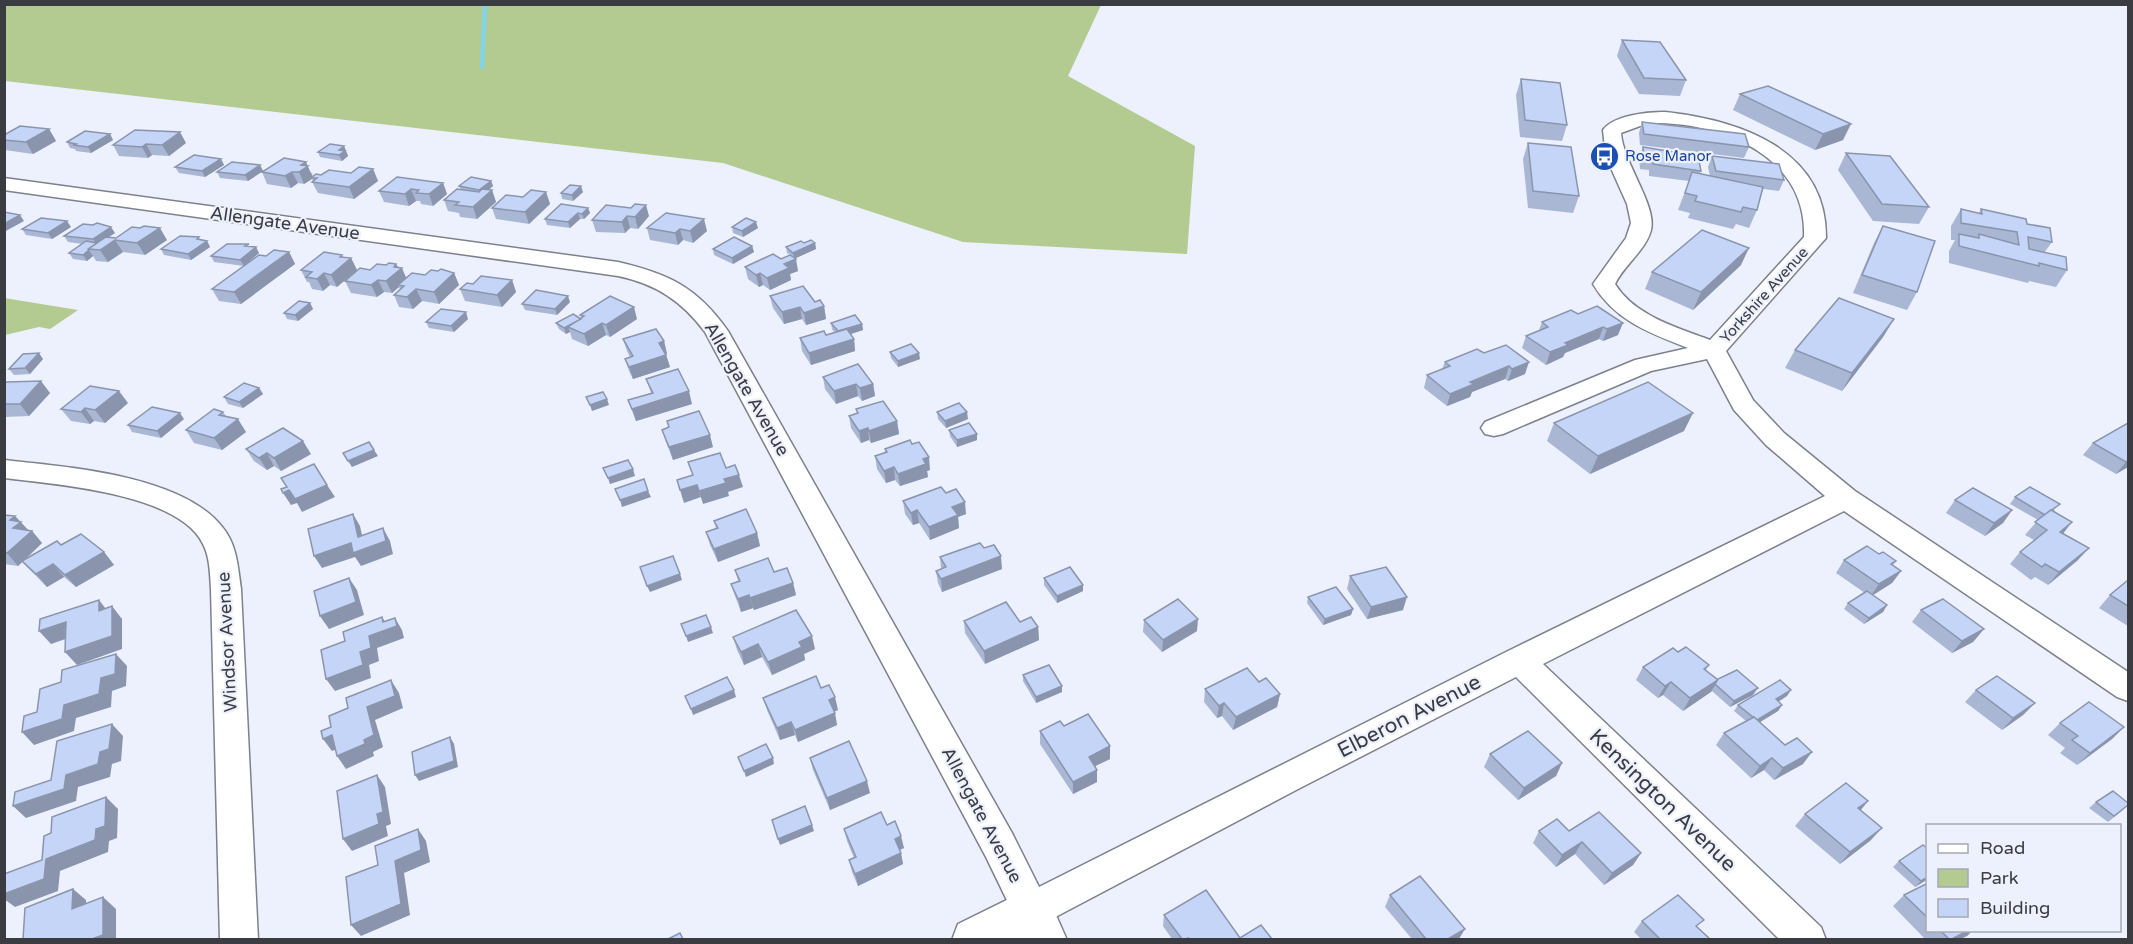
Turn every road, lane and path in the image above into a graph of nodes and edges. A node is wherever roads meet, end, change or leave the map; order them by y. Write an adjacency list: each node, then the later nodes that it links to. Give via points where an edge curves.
1 (4, 184): 8 (street, Allengate Avenue, via 618,269 677,289 693,300 716,331 994,834)
2 (1714, 350): 2 (street, Yorkshire Avenue, via 1815,238 1817,220 1812,202 1790,166 1741,136 1704,124 1664,118 1631,121 1612,130 1612,144 1641,215 1640,230 1604,284 1609,296 1635,317); 3 (street, via 1644,365); 5 (street, Yorkshire Avenue, via 1743,404 1775,439)
3 (1494, 428)
4 (4, 469): 9 (street, Windsor Avenue, via 144,492 196,516 214,535 223,559 226,589)
5 (1845, 498): 6 (street, Elberon Avenue); 7 (street, Yorkshire Avenue)
6 (1520, 660): 8 (street, Elberon Avenue); 11 (street, Kensington Avenue)
7 (2128, 688)
8 (1037, 925): 10 (street, Elberon Avenue)
9 (239, 939)
10 (975, 939)
11 (1807, 939)

